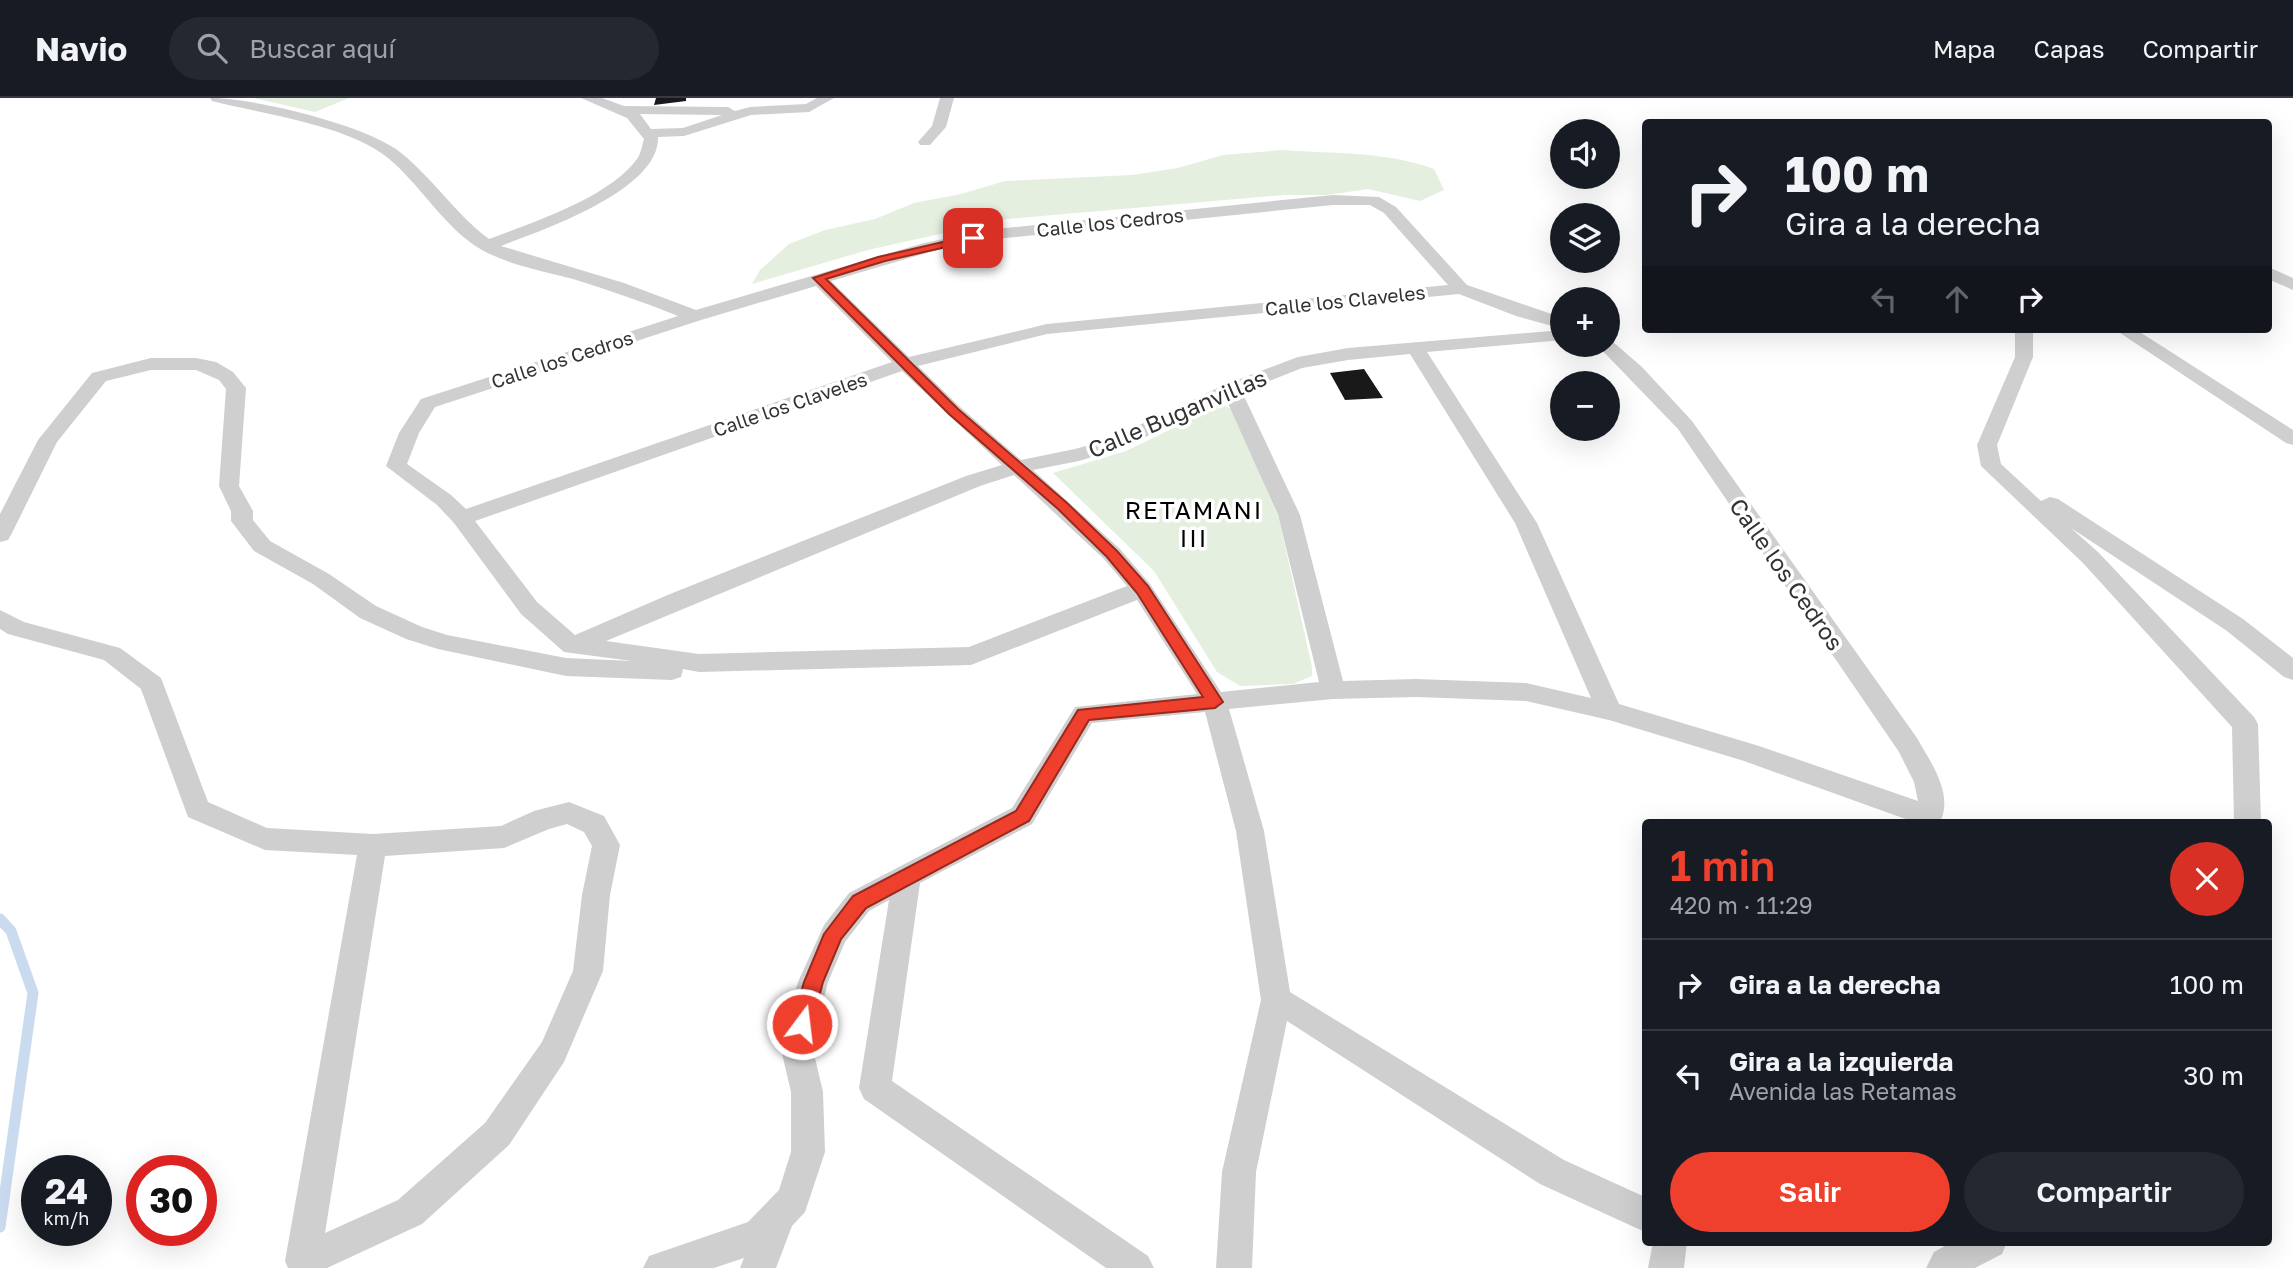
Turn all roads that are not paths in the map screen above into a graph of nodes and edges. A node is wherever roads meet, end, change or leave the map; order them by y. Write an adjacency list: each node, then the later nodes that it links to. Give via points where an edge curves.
1 (217, 98): 9 (street, via 326,123 373,140 420,178 460,225)
2 (588, 98): 5 (street)
3 (827, 98): 6 (street, via 809,108)
4 (947, 98): 8 (street, via 939,127)
5 (622, 110): 6 (street); 7 (street)
6 (750, 111): 7 (street, via 684,132)
7 (649, 133): 9 (street, via 649,157 629,177 572,211)
8 (925, 142)
9 (487, 246): 14 (street)
10 (2272, 274): 12 (street)
11 (818, 278): 13 (street, Calle los Cedros, via 995,234 1373,200 1418,238); 14 (street, Calle los Cedros); 21 (street)
12 (2293, 285)
13 (1461, 289): 15 (street, Calle los Cedros); 21 (street, Calle los Claveles, via 1046,329)
14 (695, 316): 26 (street, Calle los Cedros, via 428,403 403,442 396,466)
15 (1550, 320)
16 (2024, 333): 24 (street, via 2025,357 1987,445)
17 (2127, 333): 23 (street)
18 (1550, 336): 19 (street, Calle Buganvillas)
19 (1416, 349): 22 (street, Calle Buganvillas, via 1298,363); 35 (street, via 1526,523)
20 (1620, 357): 36 (street, Calle los Cedros, via 1685,425 1908,745 1929,786)
21 (906, 363): 25 (street); 26 (street, Calle los Claveles)
22 (1231, 388): 25 (street, Calle Buganvillas, via 1116,443); 33 (street, via 1289,515)
23 (2293, 439)
24 (1991, 466): 32 (street, via 2235,625); 37 (street, via 2091,558 2245,724)
25 (1016, 467): 28 (street, via 1092,535); 30 (street, Calle Buganvillas, via 798,551)
26 (462, 518): 30 (street, via 529,608)
27 (0, 536): 31 (street, via 48,440 99,377 151,364 196,363 218,371 236,388 229,476 242,521 262,546 321,579 353,604 414,633 547,665 687,671)
28 (1142, 589): 31 (street, via 971,656); 34 (street)
29 (0, 618): 38 (street, via 16,628 112,654 152,684 197,809 265,839)
30 (572, 646): 31 (street)
31 (699, 663)
32 (2293, 671)
33 (1333, 690): 34 (street); 35 (street, via 1526,692)
34 (1215, 702): 39 (street, via 1084,714 1022,816); 40 (street, via 1250,831)
35 (1609, 711): 36 (street, via 1750,752)
36 (1928, 819)
37 (2248, 819)
38 (373, 845): 38 (street, via 504,837 569,813 594,824 606,845 588,971 553,1052 497,1134 410,1212 303,1261)
39 (907, 877): 41 (street, via 859,902 834,934 813,982 796,1045 807,1092 808,1152 793,1200); 48 (street, via 875,1088)
40 (1276, 1000): 42 (street, via 1552,1172); 49 (street, via 1239,1172)
41 (780, 1213): 46 (street, via 759,1236); 47 (street)
42 (1642, 1214)
43 (1669, 1246): 50 (street)
44 (1983, 1246): 45 (street)
45 (1948, 1267)
46 (661, 1268)
47 (758, 1268)
48 (1136, 1268)
49 (1234, 1268)
50 (1666, 1268)

